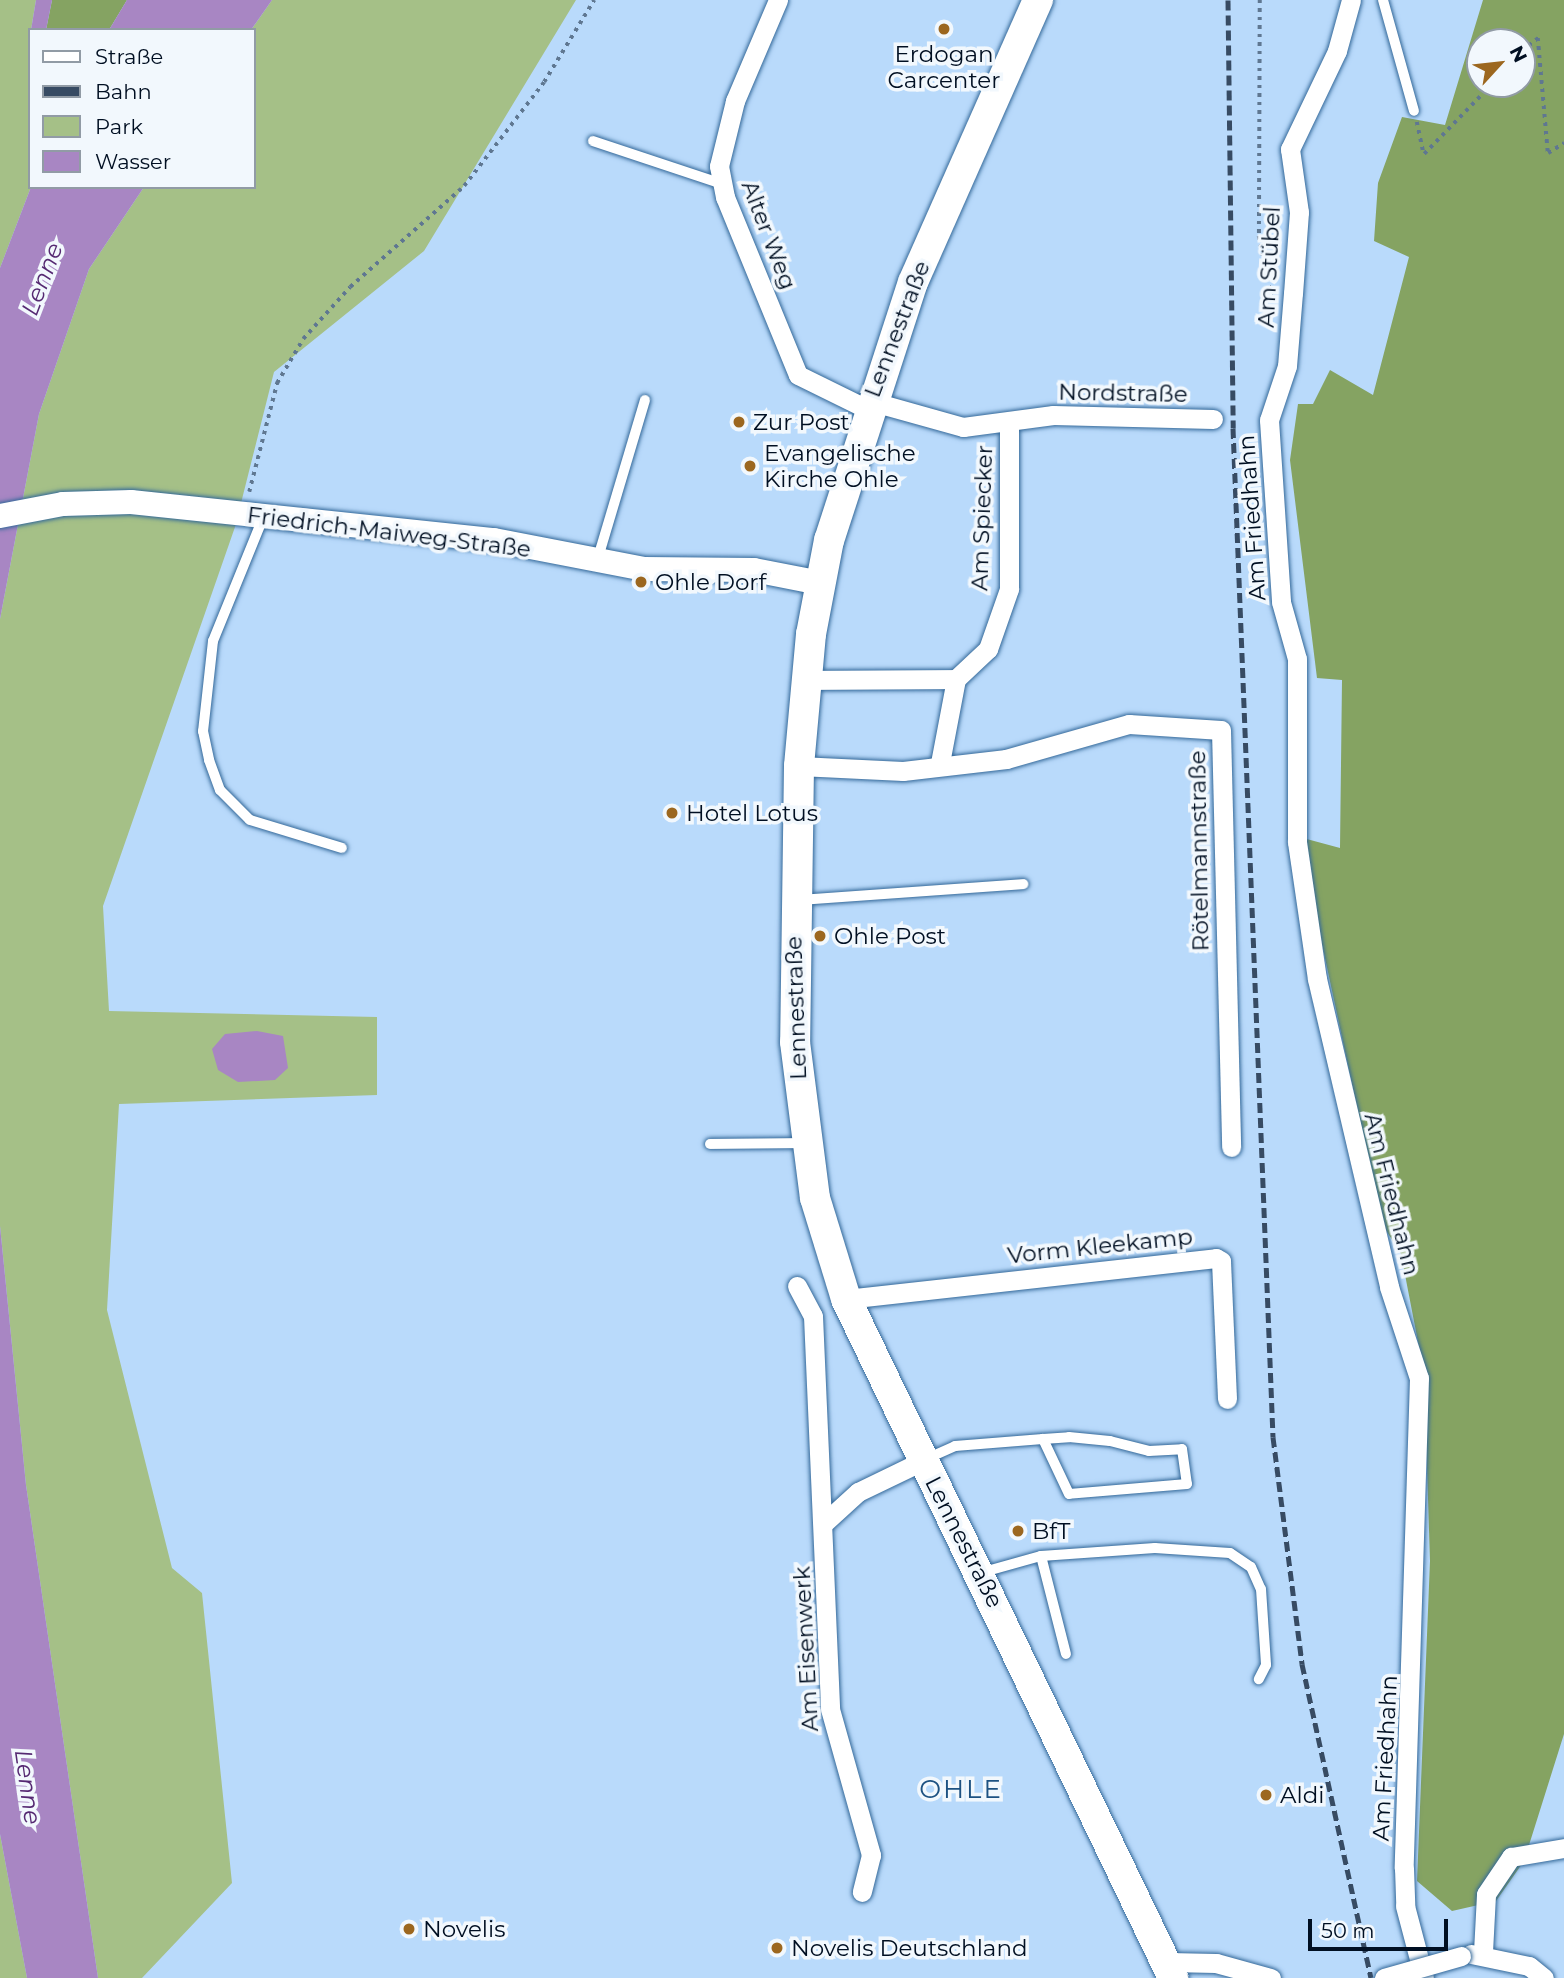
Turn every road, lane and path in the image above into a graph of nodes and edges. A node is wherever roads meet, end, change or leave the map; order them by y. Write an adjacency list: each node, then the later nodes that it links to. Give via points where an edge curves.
1 (594, 0): 19 (path, via 544,82 464,186 351,287 303,339 277,383)
2 (778, 0): 12 (street, Alter Weg, via 735,101 719,166)
3 (1038, 0): 15 (main road, Lennestraße, via 913,282)
4 (1259, 0): 13 (path, via 1259,236 1273,302)
5 (1351, 0): 13 (street, Am Stübel, via 1337,51 1290,149 1300,212)
6 (1383, 0): 9 (lane)
7 (1536, 40): 11 (path, via 1548,153)
8 (1478, 98): 9 (path, via 1424,154)
9 (1414, 111)
10 (593, 141): 12 (lane)
11 (1564, 143)
12 (723, 185): 15 (street, Alter Weg, via 798,375)
13 (1291, 323): 17 (street, Am Stübel, via 1287,366)
14 (645, 400): 21 (lane)
15 (868, 405): 18 (street, Nordstraße, via 963,426); 22 (main road, Lennestraße)
16 (1213, 419): 18 (street, Nordstraße, via 1053,415)
17 (1269, 420): 49 (street, Am Friedhahn, via 1281,602 1297,659 1297,842 1317,979 1389,1287 1419,1378 1404,1868 1405,1906)
18 (1009, 424): 23 (street, Am Spiecker, via 1009,589 989,649)
19 (244, 515): 20 (street, Friedrich-Maiweg-Straße, via 131,502 63,504); 21 (street, Friedrich-Maiweg-Straße, via 494,540); 27 (lane, via 213,641 203,731 209,760 220,790 250,820)
20 (0, 516)
21 (597, 561): 22 (street, Friedrich-Maiweg-Straße, via 754,570)
22 (820, 583): 24 (main road, Lennestraße)
23 (956, 679): 24 (street); 25 (street)
24 (806, 680): 26 (main road, Lennestraße)
25 (940, 763): 26 (street, Rötelmannstraße, via 903,771); 32 (street, Rötelmannstraße, via 1040,754 1129,724 1221,730)
26 (799, 766): 29 (main road, Lennestraße)
27 (342, 848)
28 (1023, 884): 29 (lane)
29 (794, 901): 30 (main road, Lennestraße, via 795,1042)
30 (806, 1143): 31 (lane); 34 (main road, Lennestraße)
31 (710, 1144)
32 (1231, 1147)
33 (797, 1286): 38 (street, Am Eisenwerk, via 813,1316)
34 (846, 1298): 35 (street, Vorm Kleekamp, via 1216,1258 1221,1261); 37 (main road, Lennestraße)
35 (1227, 1399)
36 (1042, 1439): 36 (lane, via 1182,1448 1187,1484 1069,1494); 37 (lane, via 955,1446)
37 (922, 1461): 38 (street, via 858,1492); 40 (main road, Lennestraße)
38 (824, 1523): 44 (street, Am Eisenwerk, via 830,1709 871,1855)
39 (1041, 1556): 40 (lane); 41 (lane); 42 (lane, via 1216,1549 1241,1559 1256,1577 1264,1614 1266,1665)
40 (979, 1573): 46 (main road, Lennestraße)
41 (1066, 1654)
42 (1259, 1679)
43 (1564, 1848): 45 (street, via 1511,1857 1486,1894)
44 (862, 1892)
45 (1483, 1952): 48 (street, bridge); 50 (street, via 1529,1966)
46 (1170, 1970): 47 (street, via 1216,1962)
47 (1271, 1978)
48 (1384, 1978)
49 (1423, 1978)
50 (1544, 1978)

